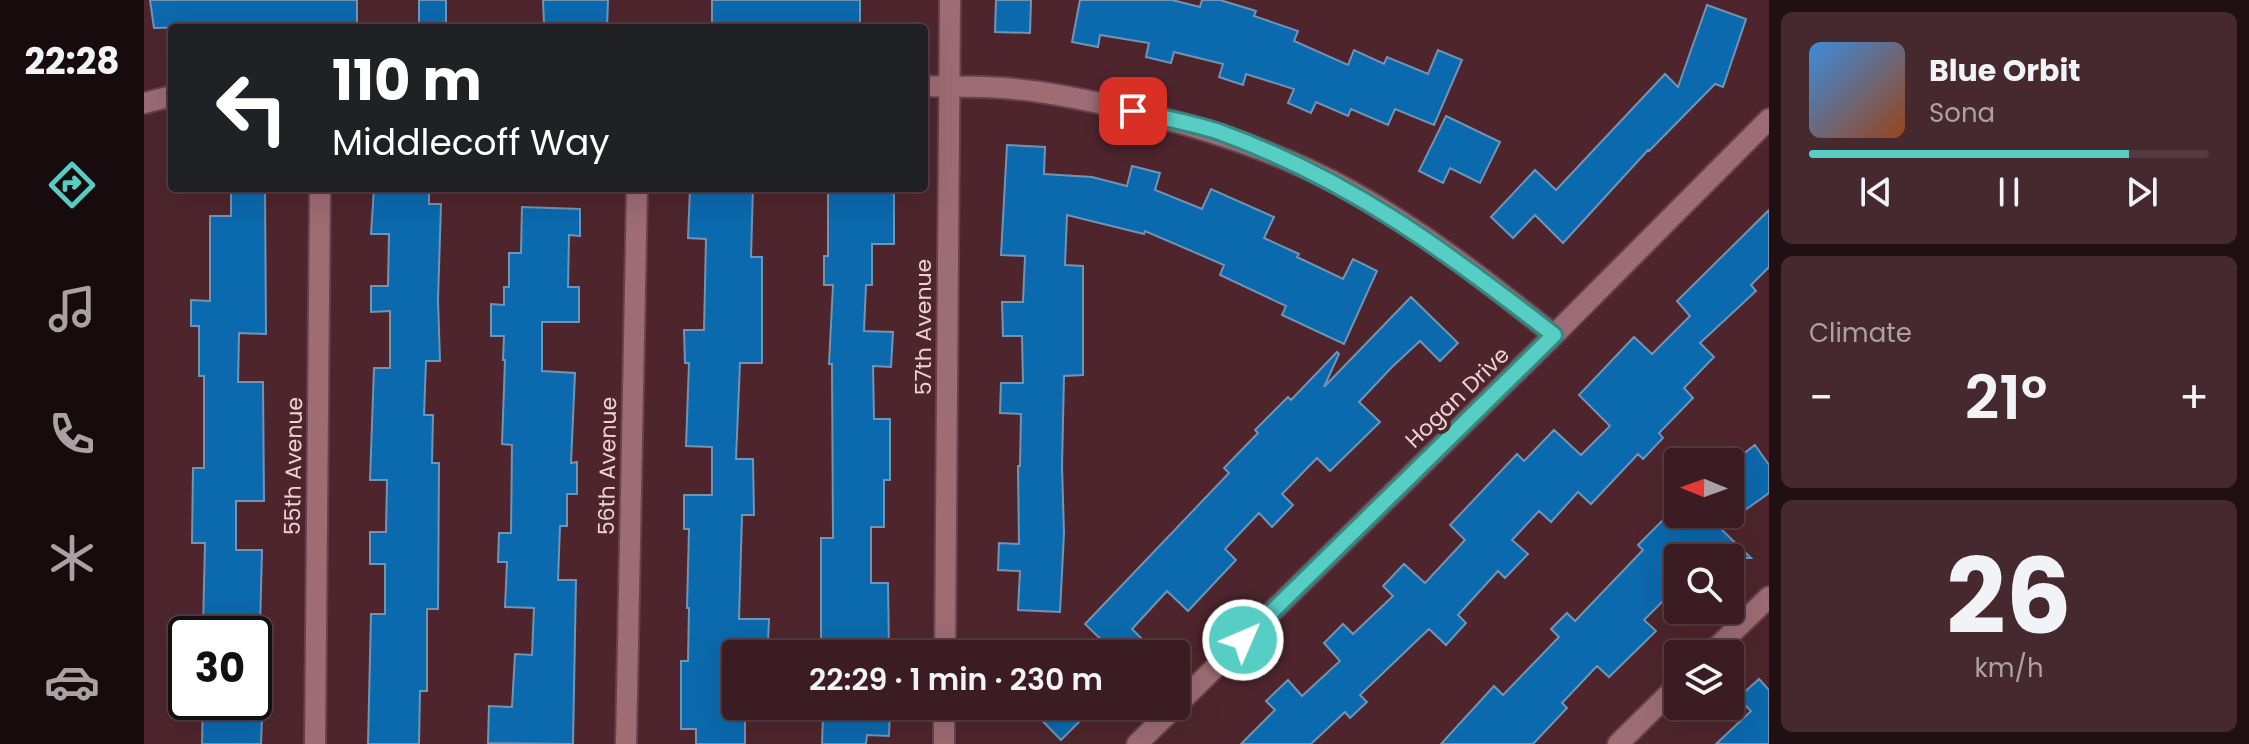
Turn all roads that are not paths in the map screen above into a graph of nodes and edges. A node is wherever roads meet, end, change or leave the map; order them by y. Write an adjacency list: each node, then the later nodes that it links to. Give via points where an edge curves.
1 (950, 0): 3 (street, 57th Avenue)
2 (928, 86): 3 (street)
3 (948, 86): 9 (street, via 1082,98 1220,133 1293,162 1417,231); 11 (street, 57th Avenue)
4 (168, 97): 5 (street)
5 (144, 103)
6 (1769, 119): 9 (street, Hogan Drive)
7 (320, 192): 17 (street, 55th Avenue)
8 (637, 192): 18 (street, 56th Avenue)
9 (1554, 335): 13 (street, Hogan Drive)
10 (1769, 597): 12 (street)
11 (945, 640)
12 (1724, 640)
13 (1190, 692)
14 (1664, 699): 21 (street)
15 (944, 720): 19 (street)
16 (1162, 720): 20 (street, Hogan Drive)
17 (315, 744)
18 (626, 744)
19 (944, 744)
20 (1137, 744)
21 (1618, 744)

